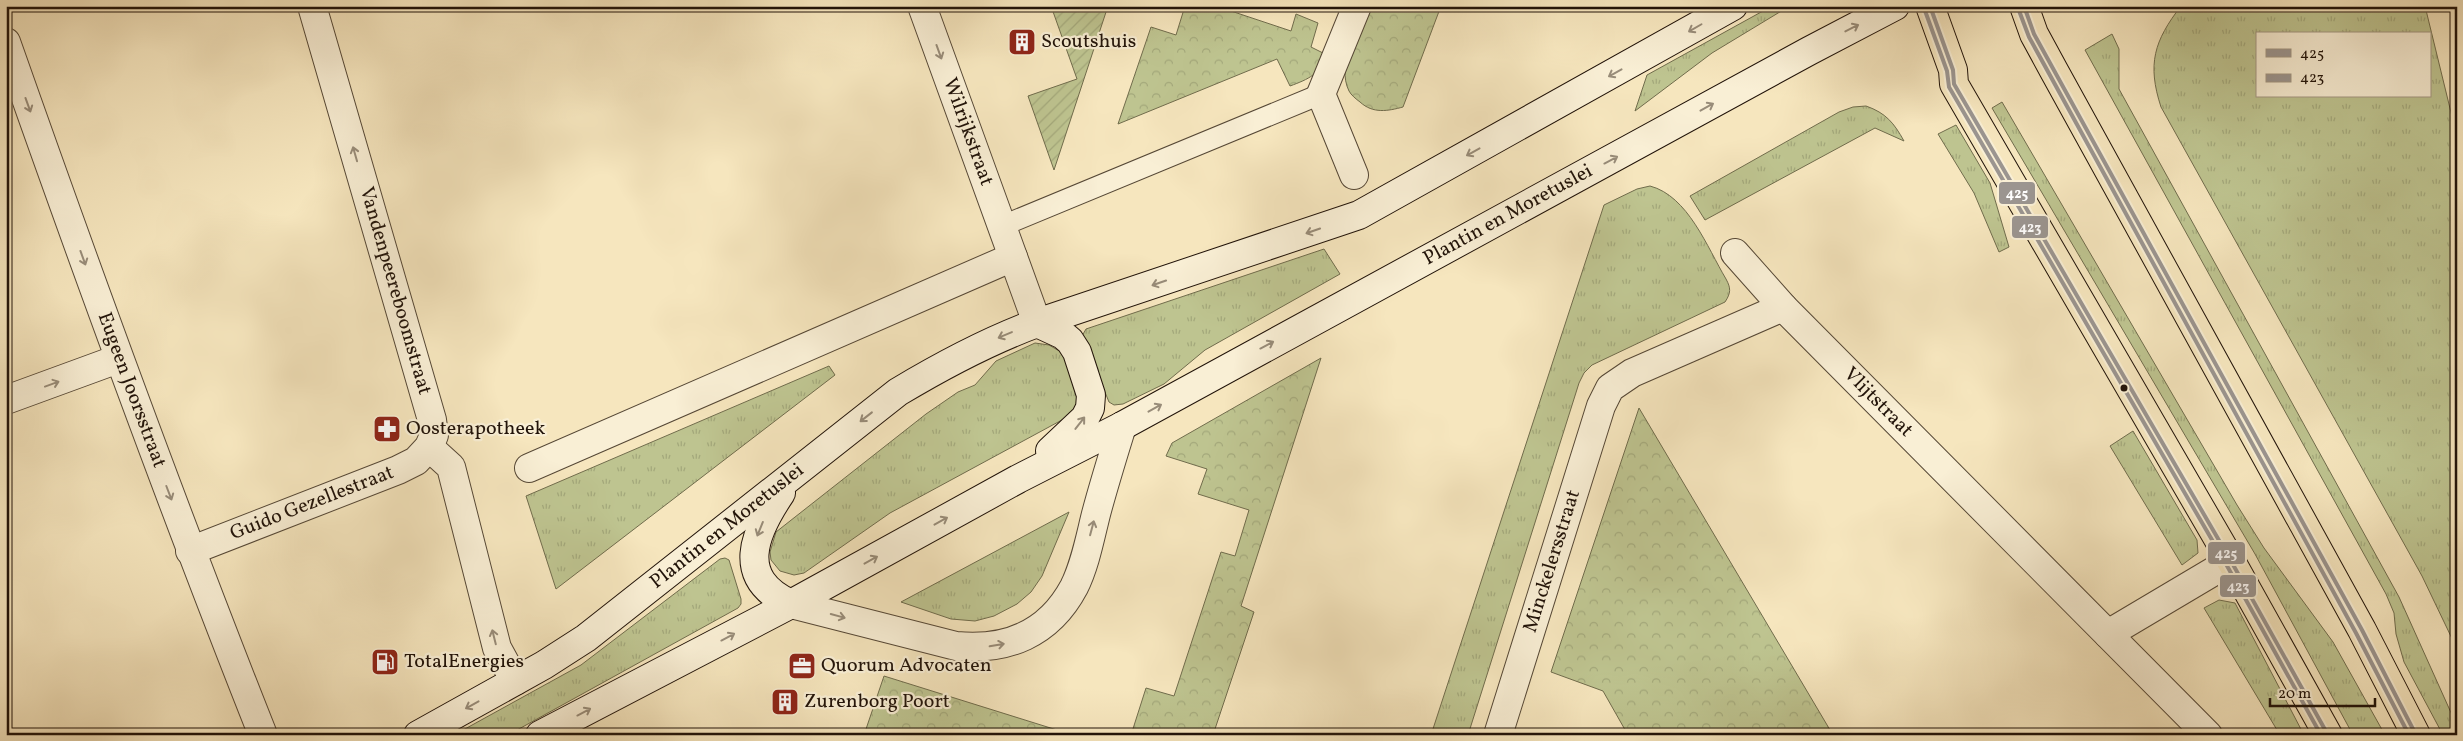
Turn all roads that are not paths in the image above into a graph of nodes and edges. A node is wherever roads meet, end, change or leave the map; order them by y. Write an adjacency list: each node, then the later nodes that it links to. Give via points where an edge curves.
1 (312, 6): 19 (street, Vandenpeereboomstraat, one-way to 1, via 434,435 432,420)
2 (922, 6): 11 (street, Wilrijkstraat, one-way to 11)
3 (1357, 6): 9 (street)
4 (1733, 6): 15 (street, Plantin en Moretuslei, one-way to 15, via 1359,215)
5 (1895, 6): 18 (street, Plantin en Moretuslei, one-way to 5)
6 (1930, 6): 24 (main road, via 1953,70 1954,84)
7 (2024, 6): 34 (main road, via 2034,34 2362,630)
8 (6, 42): 16 (street, Eugeen Joorsstraat, one-way to 16)
9 (1321, 94): 10 (street); 11 (lane)
10 (1354, 175)
11 (1002, 226): 13 (street, Wilrijkstraat)
12 (1735, 253): 14 (street, Vlijtstraat)
13 (1013, 257): 15 (street); 20 (street)
14 (1783, 307): 26 (street, Vlijtstraat); 31 (street, Minckelersstraat, via 1632,373 1610,388 1600,406)
15 (1037, 323): 21 (street, Plantin en Moretuslei, one-way to 21, via 940,367 898,392); 22 (street, one-way to 15, via 1075,429 1090,408 1091,395 1077,352 1062,335)
16 (118, 359): 17 (street, one-way to 16); 23 (street, Eugeen Joorsstraat, one-way to 23)
17 (6, 400)
18 (1122, 426): 22 (street, Plantin en Moretuslei); 25 (street, one-way to 18, via 956,646 1003,645 1026,636 1045,625 1074,587)
19 (429, 447): 23 (street, Guido Gezellestraat, via 416,461 398,470); 27 (street, one-way to 19, via 497,648 451,467)
20 (529, 468)
21 (795, 473): 25 (street, one-way to 25, via 764,518 754,556 758,574 766,588); 27 (street, Plantin en Moretuslei, via 610,621 544,666)
22 (1018, 478): 25 (street, Plantin en Moretuslei, one-way to 22)
23 (190, 551): 28 (street, Eugeen Joorsstraat)
24 (2231, 561): 26 (street); 33 (main road)
25 (791, 604): 30 (street, Plantin en Moretuslei, one-way to 25)
26 (2108, 634): 32 (street, Vlijtstraat)
27 (515, 681): 29 (street, Plantin en Moretuslei, one-way to 29)
28 (263, 735)
29 (418, 735)
30 (540, 735)
31 (1498, 735)
32 (2208, 735)
33 (2328, 735)
34 (2416, 735)

